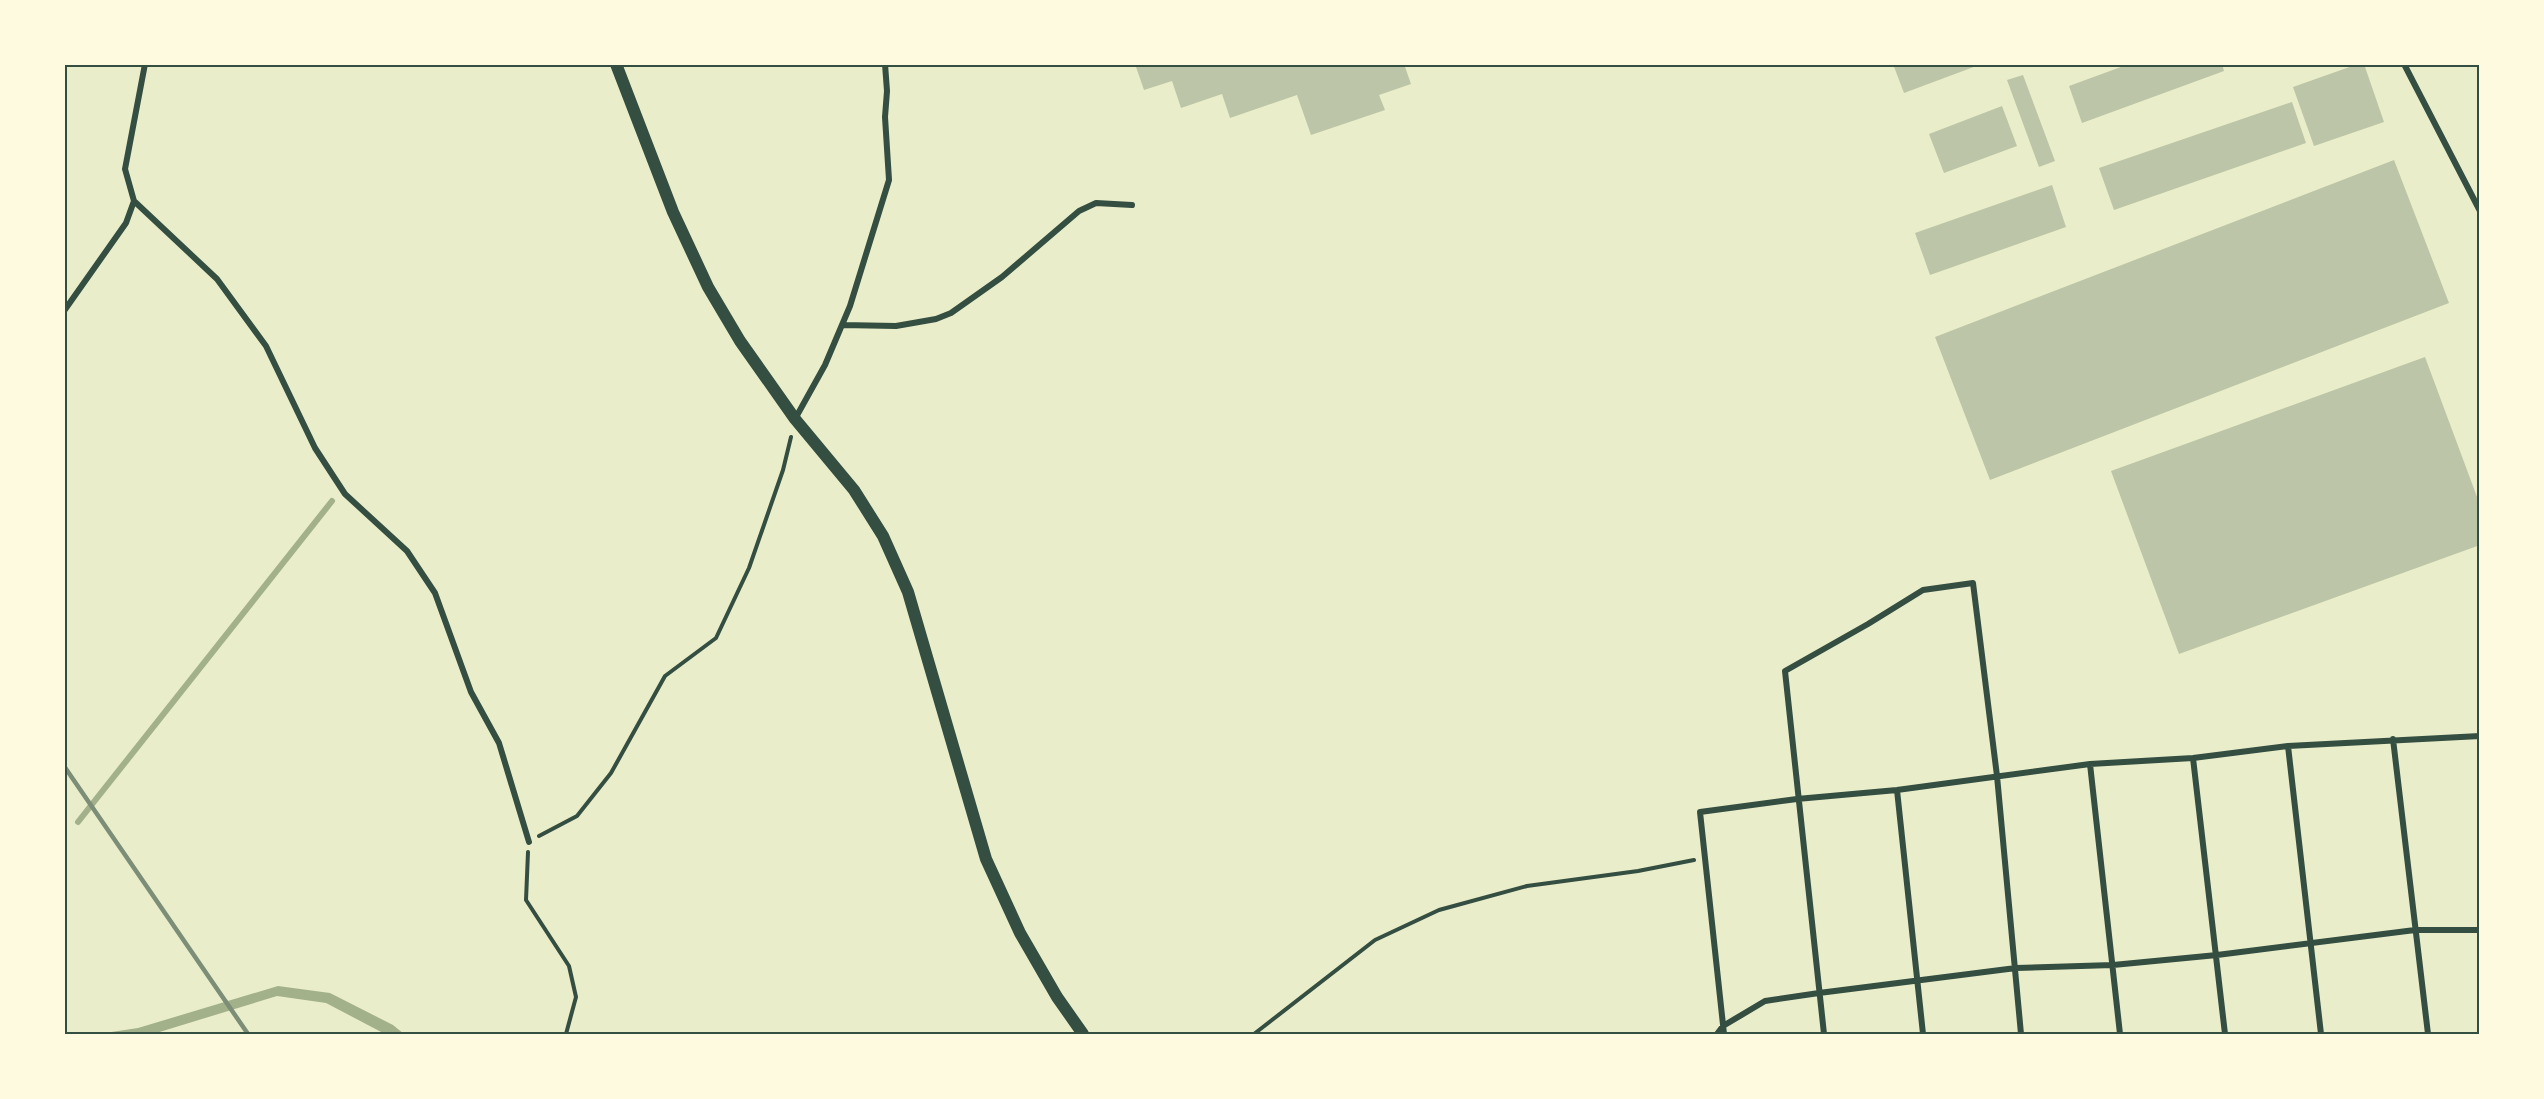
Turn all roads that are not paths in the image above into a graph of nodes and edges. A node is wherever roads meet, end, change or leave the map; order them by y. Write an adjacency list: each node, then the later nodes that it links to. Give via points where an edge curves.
1 (145, 64): 5 (street, via 125,169)
2 (616, 64): 10 (main road, via 673,212 708,286)
3 (885, 64): 9 (street, via 890,180)
4 (2404, 64): 7 (street)
5 (134, 201): 8 (street, via 126,224); 19 (street, via 216,279 266,346 315,448 345,494 407,551 435,593 471,692 499,743)
6 (1132, 205): 9 (street, via 1096,203 1079,211 1002,277 951,313 896,326)
7 (2480, 211)
8 (64, 311)
9 (842, 325): 10 (street)
10 (795, 419): 29 (main road, via 854,490 883,536 908,592 986,859 1020,933)
11 (2480, 736): 12 (street)
12 (2393, 739): 13 (street); 20 (street)
13 (2288, 746): 14 (street); 22 (street)
14 (2193, 758): 15 (street); 23 (street)
15 (2090, 764): 16 (street); 24 (street)
16 (1997, 776): 17 (street); 18 (street, via 1972,583 1923,590 1785,671); 25 (street)
17 (1897, 790): 18 (street); 26 (street)
18 (1797, 799): 27 (street); 28 (street, via 1700,812)
19 (529, 842)
20 (2415, 930): 21 (street); 22 (street); 38 (street)
21 (2480, 930)
22 (2311, 943): 23 (street); 37 (street)
23 (2217, 955): 24 (street); 36 (street)
24 (2112, 965): 25 (street); 35 (street)
25 (2016, 968): 26 (street); 34 (street)
26 (1917, 981): 27 (street); 33 (street)
27 (1819, 993): 28 (street, via 1765,1001); 32 (street)
28 (1723, 1026): 30 (street); 31 (street)
29 (1083, 1035)
30 (1718, 1035)
31 (1724, 1035)
32 (1824, 1035)
33 (1923, 1035)
34 (2021, 1035)
35 (2120, 1035)
36 (2225, 1035)
37 (2321, 1035)
38 (2428, 1035)

